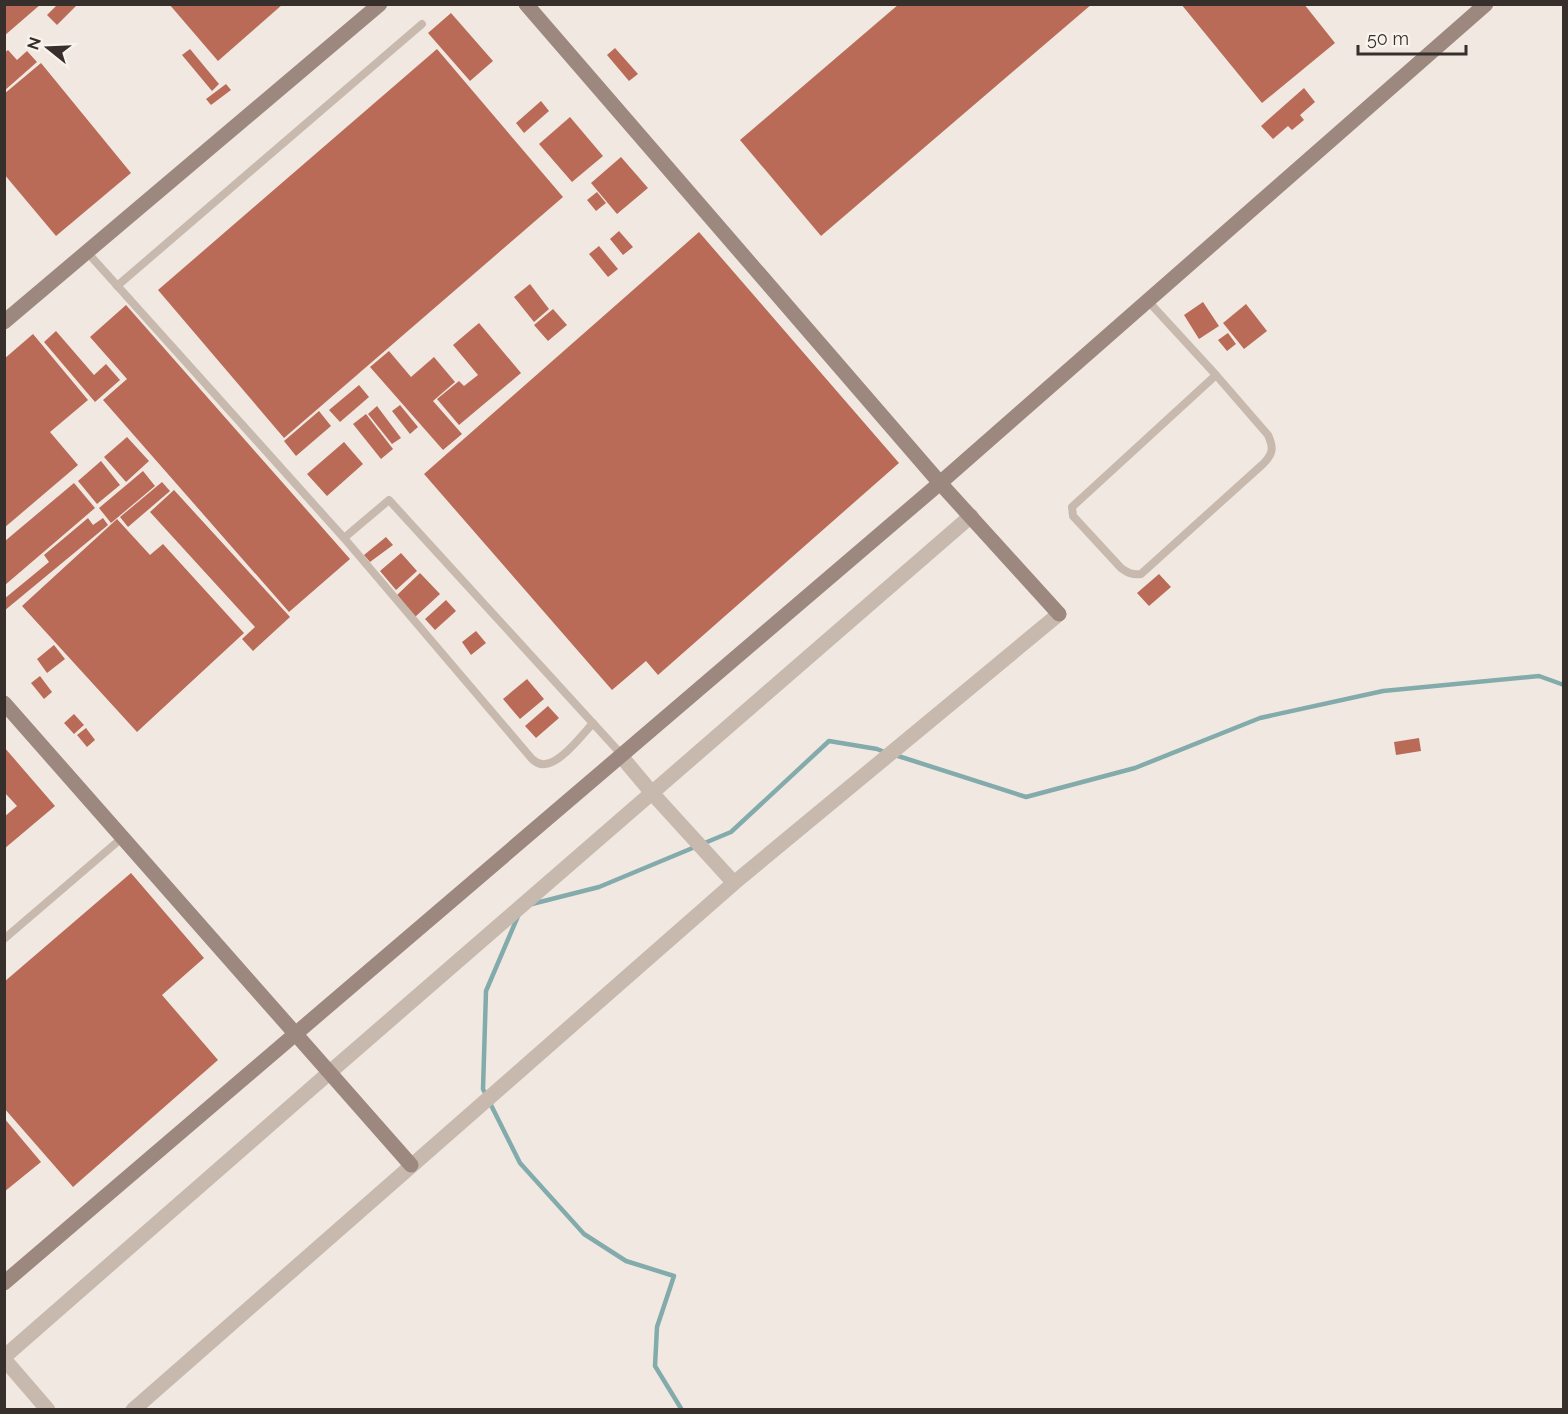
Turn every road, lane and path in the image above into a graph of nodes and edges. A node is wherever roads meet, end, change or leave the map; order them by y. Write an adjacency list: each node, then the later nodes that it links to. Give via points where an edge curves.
1 (380, 4): 5 (street)
2 (526, 4): 10 (street)
3 (1486, 4): 7 (street)
4 (422, 24): 6 (lane)
5 (87, 252): 6 (lane); 8 (street)
6 (117, 286): 12 (lane)
7 (1148, 301): 9 (lane); 10 (street)
8 (4, 322)
9 (1216, 375): 9 (lane, via 1072,507 1073,516 1129,573 1142,574 1273,451 1268,435)
10 (940, 483): 11 (street); 15 (street)
11 (971, 516): 16 (street); 18 (street, via 1059,614)
12 (344, 538): 14 (lane, via 388,500); 14 (lane, via 537,763 553,762)
13 (4, 703): 17 (street)
14 (593, 723): 15 (lane)
15 (622, 755): 16 (street); 20 (street)
16 (652, 793): 18 (street); 21 (street)
17 (123, 837): 19 (lane); 20 (street)
18 (734, 883): 22 (street)
19 (4, 939)
20 (296, 1034): 21 (street); 23 (street)
21 (330, 1072): 22 (street); 24 (street)
22 (411, 1165): 26 (street)
23 (4, 1283)
24 (4, 1358): 25 (street)
25 (48, 1410)
26 (133, 1410)

